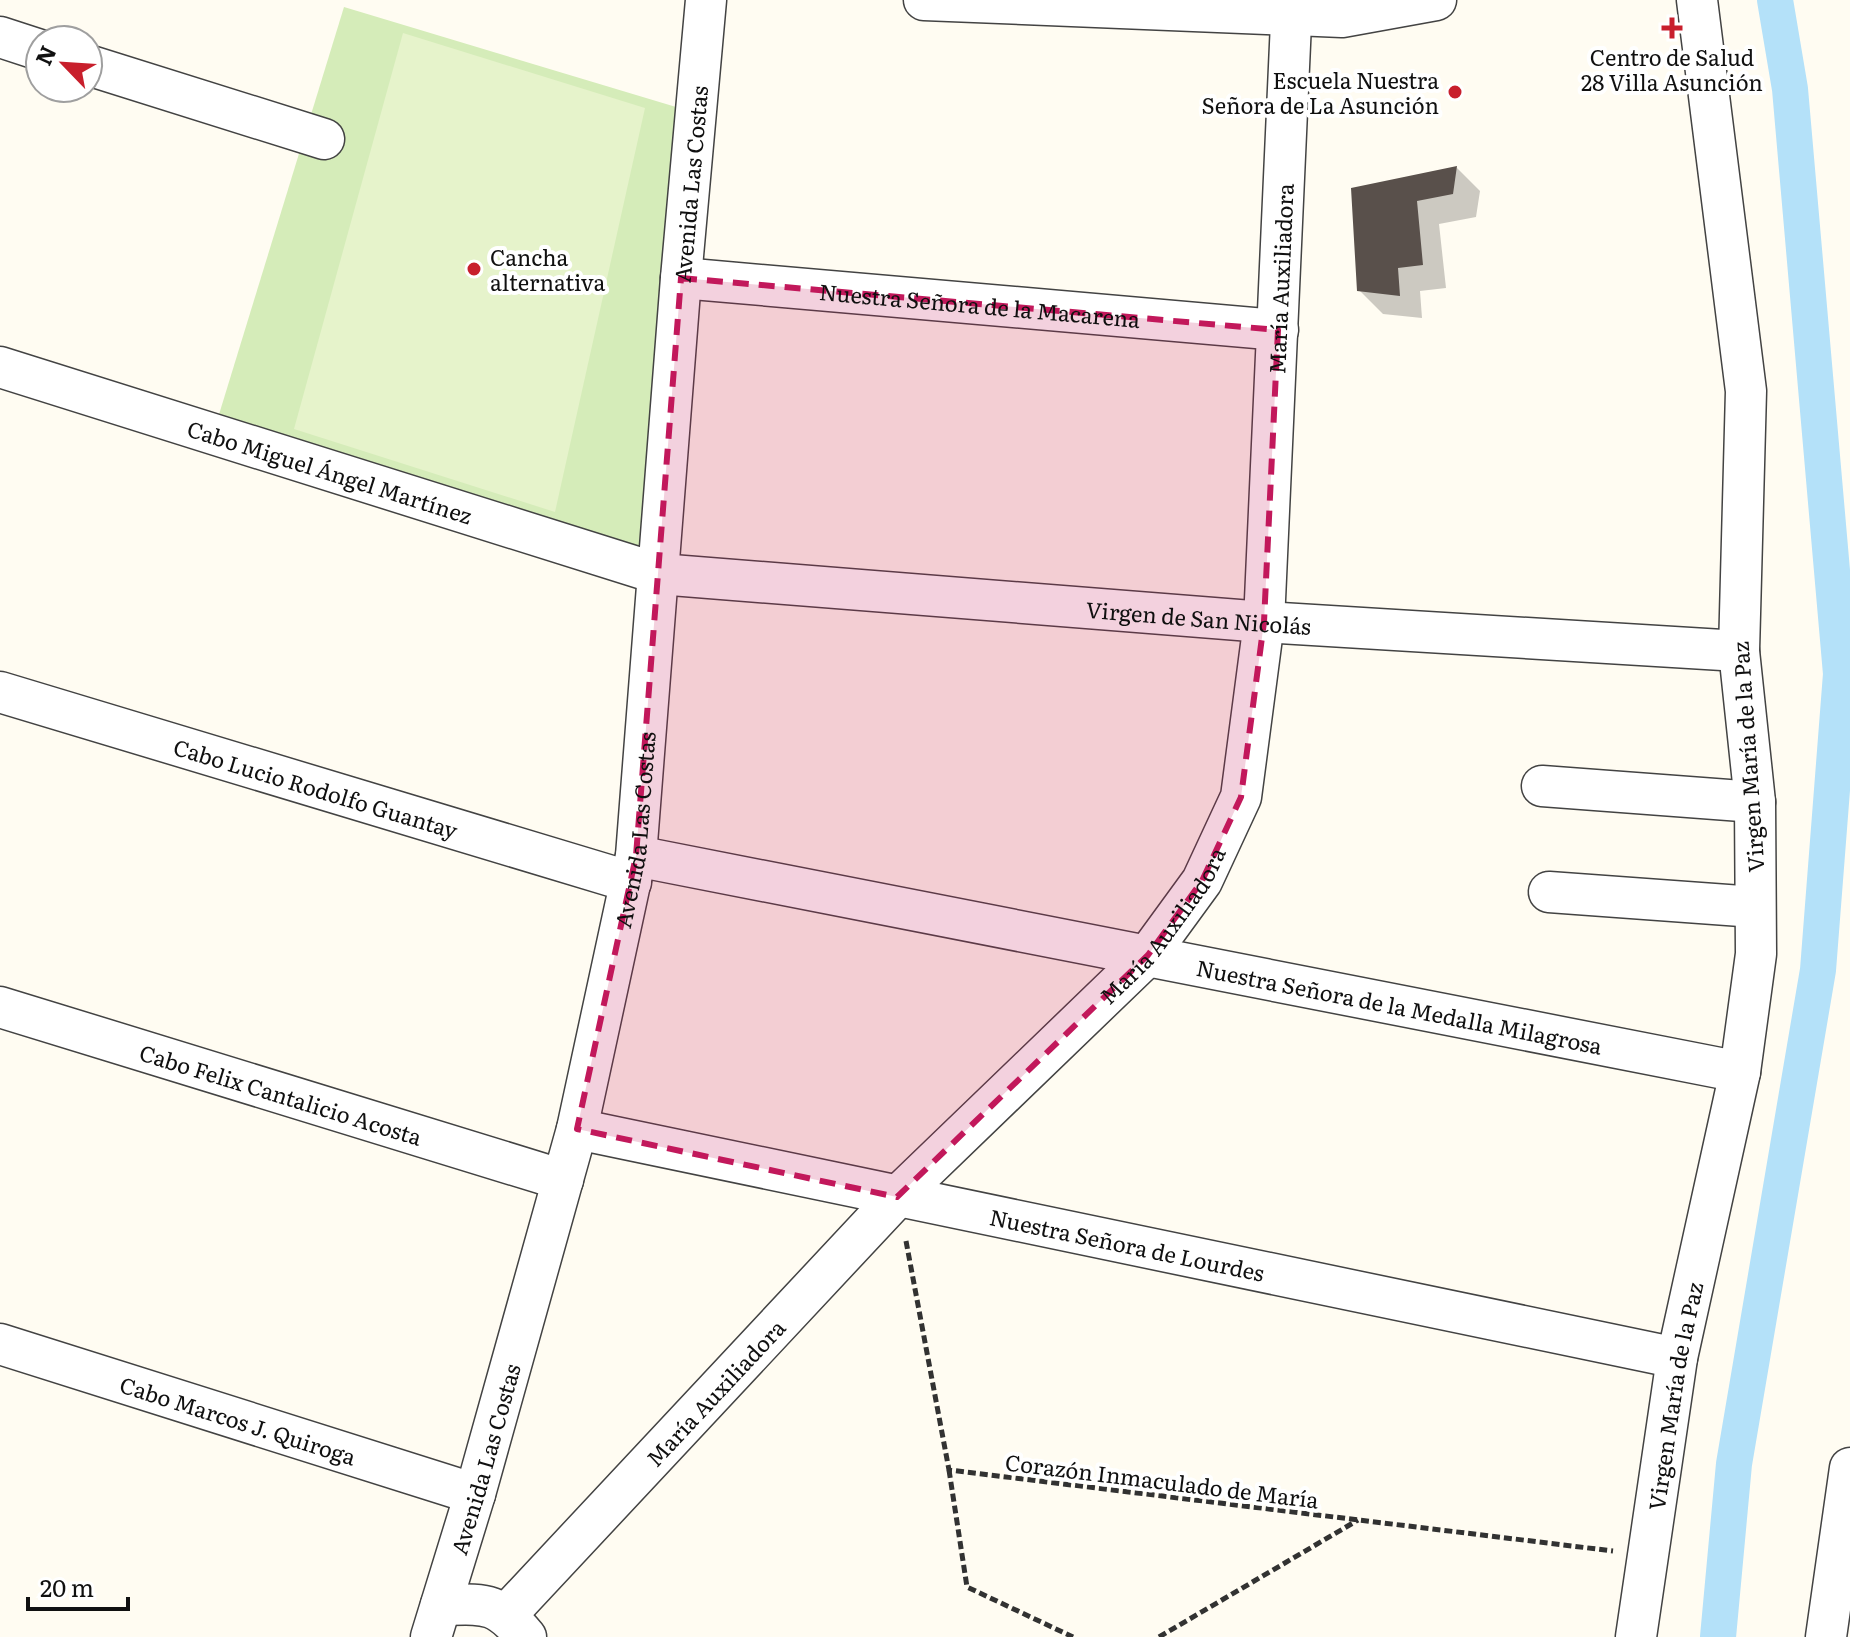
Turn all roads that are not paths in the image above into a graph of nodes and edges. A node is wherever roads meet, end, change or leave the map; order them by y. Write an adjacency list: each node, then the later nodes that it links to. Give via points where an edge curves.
1 (706, 0): 10 (street, Avenida Las Costas)
2 (924, 0): 5 (street)
3 (1436, 0): 5 (street, via 1342,17)
4 (1697, 0): 15 (street, Virgen María de la Paz, via 1746,391)
5 (1292, 9): 11 (street, María Auxiliadora)
6 (0, 37): 7 (street)
7 (24, 45)
8 (104, 70): 9 (street)
9 (324, 139)
10 (681, 278): 11 (street, Nuestra Señora de la Macarena); 13 (street, Avenida Las Costas)
11 (1278, 330): 14 (street, María Auxiliadora)
12 (0, 367): 13 (street, Cabo Miguel Ángel Martínez)
13 (659, 574): 14 (street, Virgen de San Nicolás); 19 (street, Avenida Las Costas)
14 (1264, 622): 15 (street, Virgen de San Nicolás); 22 (street, María Auxiliadora, via 1241,797 1202,881)
15 (1739, 651): 18 (street, Virgen María de la Paz)
16 (0, 692): 19 (street, Cabo Lucio Rodolfo Guantay)
17 (1542, 786): 18 (street)
18 (1755, 802): 21 (street, Virgen María de la Paz)
19 (634, 869): 22 (street, Nuestra Señora de la Medalla Milagrosa); 25 (street, Avenida Las Costas)
20 (1549, 892): 21 (street)
21 (1755, 907): 24 (street, Virgen María de la Paz, via 1756,954)
22 (1148, 955): 24 (street, Nuestra Señora de la Medalla Milagrosa); 27 (street, María Auxiliadora)
23 (0, 1007): 26 (street, Cabo Felix Cantalicio Acosta)
24 (1740, 1072): 29 (street, Virgen María de la Paz)
25 (577, 1129): 26 (street, Avenida Las Costas); 27 (street, Nuestra Señora de Lourdes)
26 (563, 1180): 31 (street, Avenida Las Costas)
27 (897, 1197): 29 (street, Nuestra Señora de Lourdes); 33 (street, María Auxiliadora)
28 (0, 1344): 31 (street, Cabo Marcos J. Quiroga)
29 (1677, 1358): 34 (street, Virgen María de la Paz)
30 (1850, 1468): 35 (street)
31 (475, 1494): 32 (street, Avenida Las Costas)
32 (436, 1621): 33 (street, via 479,1605)
33 (517, 1626)
34 (1636, 1637)
35 (1826, 1637)

